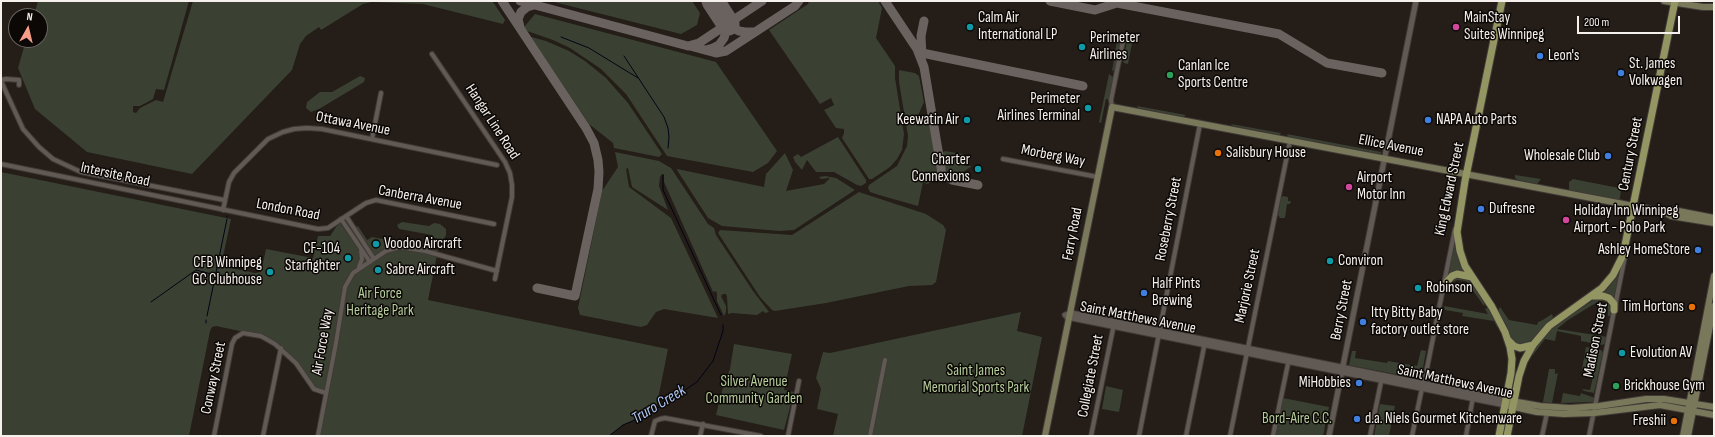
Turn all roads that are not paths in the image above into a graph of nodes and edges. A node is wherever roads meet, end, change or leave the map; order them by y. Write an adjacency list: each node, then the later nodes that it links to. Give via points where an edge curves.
1 (1416, 1): 17 (street, Berry Street)
2 (1502, 1): 21 (main road, King Edward Street)
3 (1664, 1): 4 (main road)
4 (1675, 2): 6 (main road); 24 (main road, Century Street)
5 (1714, 7): 6 (main road)
6 (1703, 8): 7 (main road)
7 (1714, 12)
8 (1124, 36): 13 (street, Ferry Road)
9 (432, 54): 38 (street, Hangar Line Road, via 510,173 513,193)
10 (1, 80): 11 (street, via 19,80); 23 (street, via 23,128 38,147 58,161 81,172 101,177)
11 (19, 85)
12 (381, 93): 15 (street)
13 (1112, 107): 14 (main road, Ellice Avenue); 22 (main road, Ferry Road)
14 (1200, 124): 16 (main road, Ellice Avenue); 48 (street, Roseberry Street)
15 (372, 139): 20 (street, Ottawa Avenue); 23 (street, Ottawa Avenue, via 312,128 283,132 264,143 234,173)
16 (1290, 141): 17 (main road, Ellice Avenue); 53 (street, Marjorie Street)
17 (1385, 158): 21 (main road, Ellice Avenue); 56 (street, Berry Street)
18 (1003, 159): 22 (street, Morberg Way)
19 (1, 164): 25 (street, Intersite Road)
20 (497, 165)
21 (1466, 174): 24 (main road, Ellice Avenue); 31 (main road, King Edward Street)
22 (1098, 177): 46 (main road, Ferry Road)
23 (225, 198): 25 (street, via 218,205); 26 (street, Ottawa Avenue)
24 (1634, 206): 27 (main road, Ellice Avenue); 34 (main road, Century Street)
25 (211, 207): 26 (street, Intersite Road)
26 (223, 210): 30 (street, London Road, via 318,229 328,228)
27 (1664, 212): 29 (main road, Ellice Avenue, via 1673,210); 32 (main road, Ellice Avenue, via 1671,216)
28 (346, 216): 30 (street, London Road); 33 (street, Canberra Avenue, via 369,201 376,200); 36 (street)
29 (1714, 218)
30 (341, 219): 35 (street)
31 (1457, 222): 40 (main road, Century Street, via 1460,251); 42 (street, King Edward Street)
32 (1714, 223)
33 (494, 224)
34 (1625, 249): 43 (main road, Century Street, via 1613,275); 45 (street, Madison Street)
35 (361, 251): 36 (street); 37 (street, via 362,262)
36 (372, 260): 37 (street, Air Force Way); 38 (street, Air Force Way, via 390,249 405,247)
37 (357, 270): 60 (street, Air Force Way, via 348,279 345,287)
38 (497, 271): 41 (street, Hangar Line Road)
39 (1714, 276): 64 (main road)
40 (1472, 277): 42 (main road, via 1457,274); 49 (main road, Century Street, via 1492,307)
41 (495, 279)
42 (1445, 284): 59 (street, King Edward Street)
43 (1593, 296): 45 (main road, via 1609,298 1614,304); 51 (main road, Century Street, via 1549,326)
44 (1714, 306): 64 (main road)
45 (1614, 310): 63 (street, Madison Street)
46 (1070, 315): 47 (street, Saint Matthews Avenue); 79 (main road, Ferry Road)
47 (1114, 324): 48 (street, Saint Matthews Avenue); 80 (street, Collegiate Street)
48 (1159, 333): 50 (street, Saint Matthews Avenue); 81 (street, Roseberry Street)
49 (1508, 340): 51 (main road, via 1520,348); 62 (main road, Century Street, via 1512,367)
50 (1205, 342): 53 (street, Saint Matthews Avenue); 82 (street)
51 (1533, 344): 62 (main road, Century Street)
52 (281, 348): 60 (street, via 296,363 314,389); 71 (street, Conway Street, via 264,337 246,332 238,335 233,342); 72 (street)
53 (1248, 351): 54 (street, Saint Matthews Avenue); 83 (street, Marjorie Street)
54 (1289, 359): 56 (street, Saint Matthews Avenue); 84 (street)
55 (885, 360): 78 (street)
56 (1342, 370): 57 (street, Saint Matthews Avenue); 85 (street, Berry Street)
57 (1382, 378): 59 (street, Saint Matthews Avenue); 86 (street)
58 (799, 381): 77 (street)
59 (1423, 386): 61 (street, Saint Matthews Avenue); 87 (street, King Edward Street)
60 (326, 393): 73 (street, Air Force Way)
61 (1474, 396): 62 (street, Saint Matthews Avenue); 88 (street)
62 (1509, 403): 63 (main road, Saint Matthews Avenue, via 1555,407); 66 (main road, Saint Matthews Avenue); 89 (main road, Century Street); 90 (main road, Century Street)
63 (1595, 406): 64 (main road, Saint Matthews Avenue, via 1653,399); 67 (street, Madison Street)
64 (1692, 406): 65 (main road, Saint Matthews Avenue); 67 (main road, Saint Matthews Avenue, via 1652,405); 68 (main road, Saint Matthews Avenue); 93 (main road); 94 (main road)
65 (1714, 407)
66 (1547, 413): 67 (main road, Saint Matthews Avenue); 91 (street)
67 (1594, 413): 92 (street, Madison Street)
68 (1714, 414)
69 (703, 424): 70 (street); 74 (street, via 670,418 657,420); 75 (street)
70 (743, 434): 76 (street)
71 (214, 436)
72 (263, 436)
73 (318, 436)
74 (651, 436)
75 (700, 436)
76 (761, 436)
77 (788, 436)
78 (870, 436)
79 (1045, 436)
80 (1091, 436)
81 (1139, 436)
82 (1186, 436)
83 (1230, 436)
84 (1273, 436)
85 (1329, 436)
86 (1370, 436)
87 (1412, 436)
88 (1466, 436)
89 (1499, 436)
90 (1507, 436)
91 (1542, 436)
92 (1589, 436)
93 (1683, 436)
94 (1688, 436)

